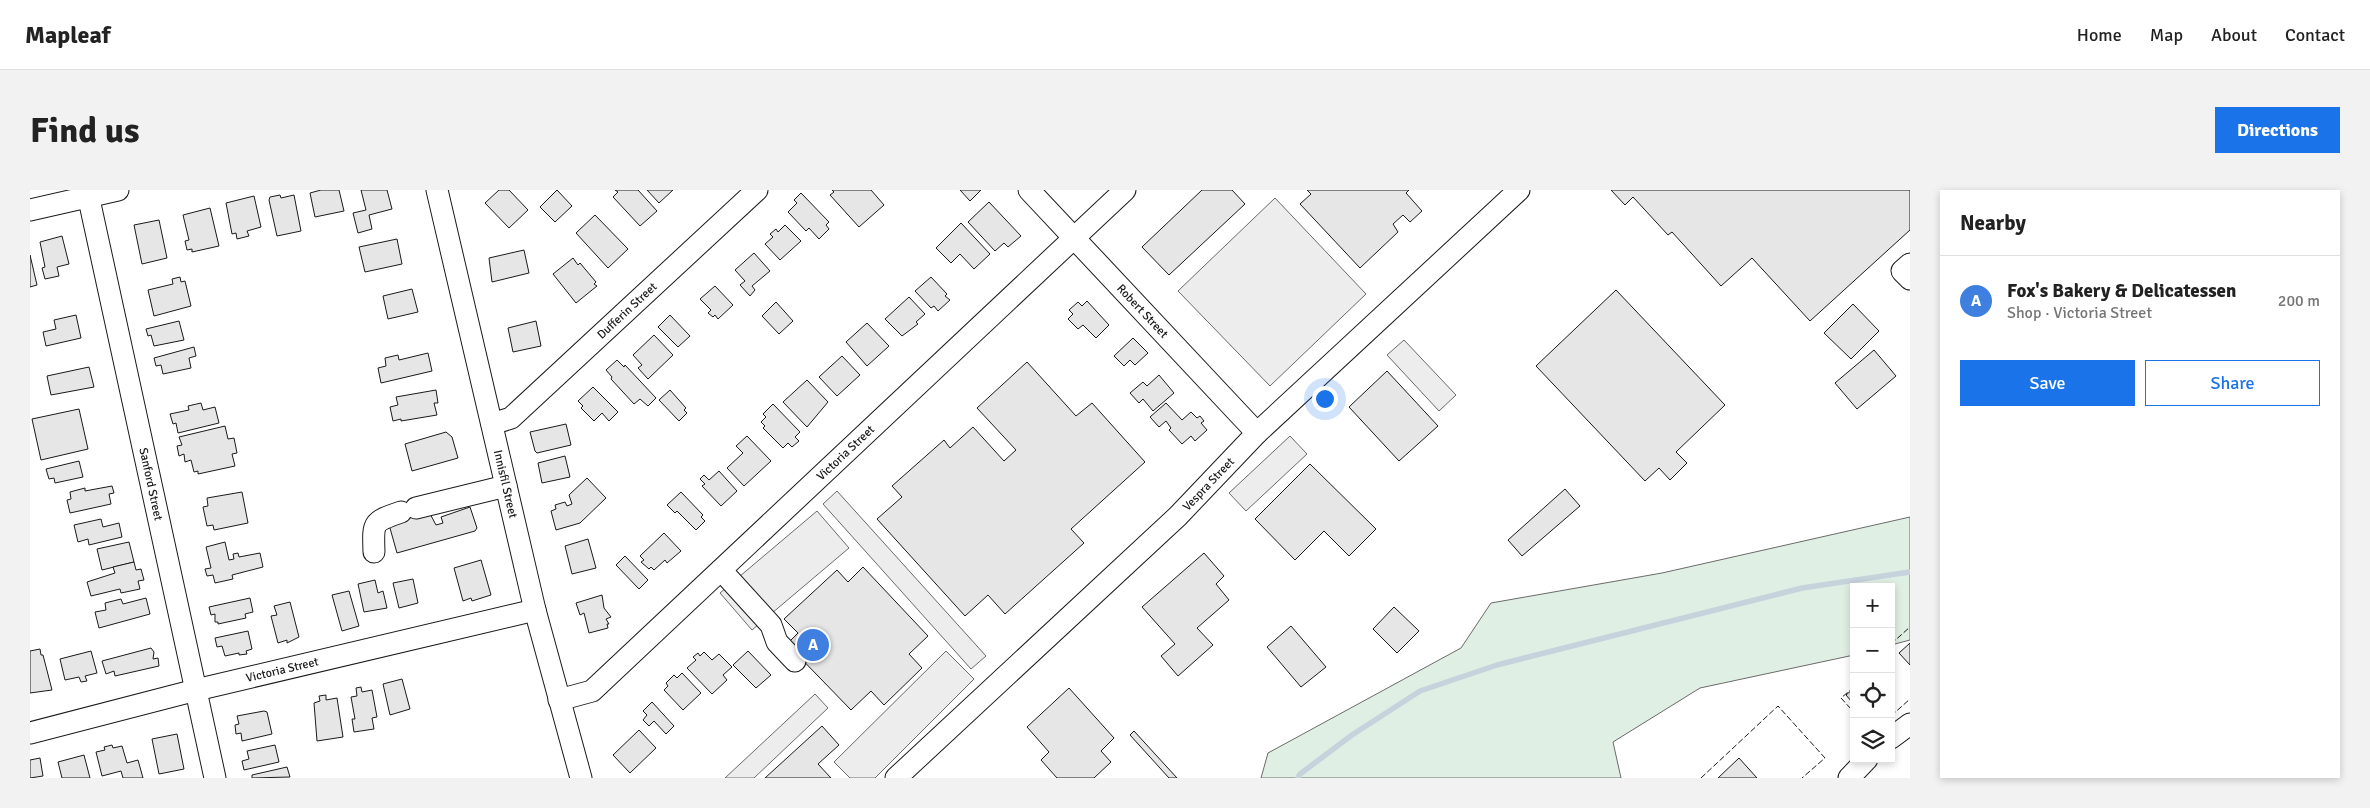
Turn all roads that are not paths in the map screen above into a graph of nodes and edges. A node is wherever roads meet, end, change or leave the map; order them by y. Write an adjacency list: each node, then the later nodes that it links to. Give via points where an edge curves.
1 (118, 190): 7 (street)
2 (437, 190): 12 (street, Innisfil Street)
3 (757, 190): 12 (street, Dufferin Street, via 511,418)
4 (1029, 190): 9 (street, Robert Street)
5 (1125, 190): 9 (street, Victoria Street)
6 (1519, 190): 13 (street, Vespra Street)
7 (88, 193): 8 (street); 19 (street, Sanford Street)
8 (30, 210)
9 (1074, 239): 13 (street, Robert Street); 16 (street, Victoria Street)
10 (1910, 264): 11 (street, via 1902,271)
11 (1910, 279)
12 (492, 424): 14 (street, Innisfil Street)
13 (1257, 433): 27 (street, Vespra Street, via 1178,516)
14 (506, 486): 15 (street, via 409,510 378,522 374,528); 17 (street, Innisfil Street)
15 (374, 552)
16 (721, 570): 18 (street, via 771,624 777,642); 20 (street, Victoria Street, via 592,691)
17 (535, 610): 19 (street, Victoria Street); 20 (street, Innisfil Street)
18 (795, 661)
19 (196, 690): 22 (street, Victoria Street); 25 (street, Sanford Street)
20 (560, 700): 26 (street, Innisfil Street)
21 (1910, 724): 23 (street)
22 (30, 733)
23 (1895, 735)
24 (1863, 763): 28 (street)
25 (215, 778)
26 (581, 778)
27 (896, 778)
28 (1849, 778)

